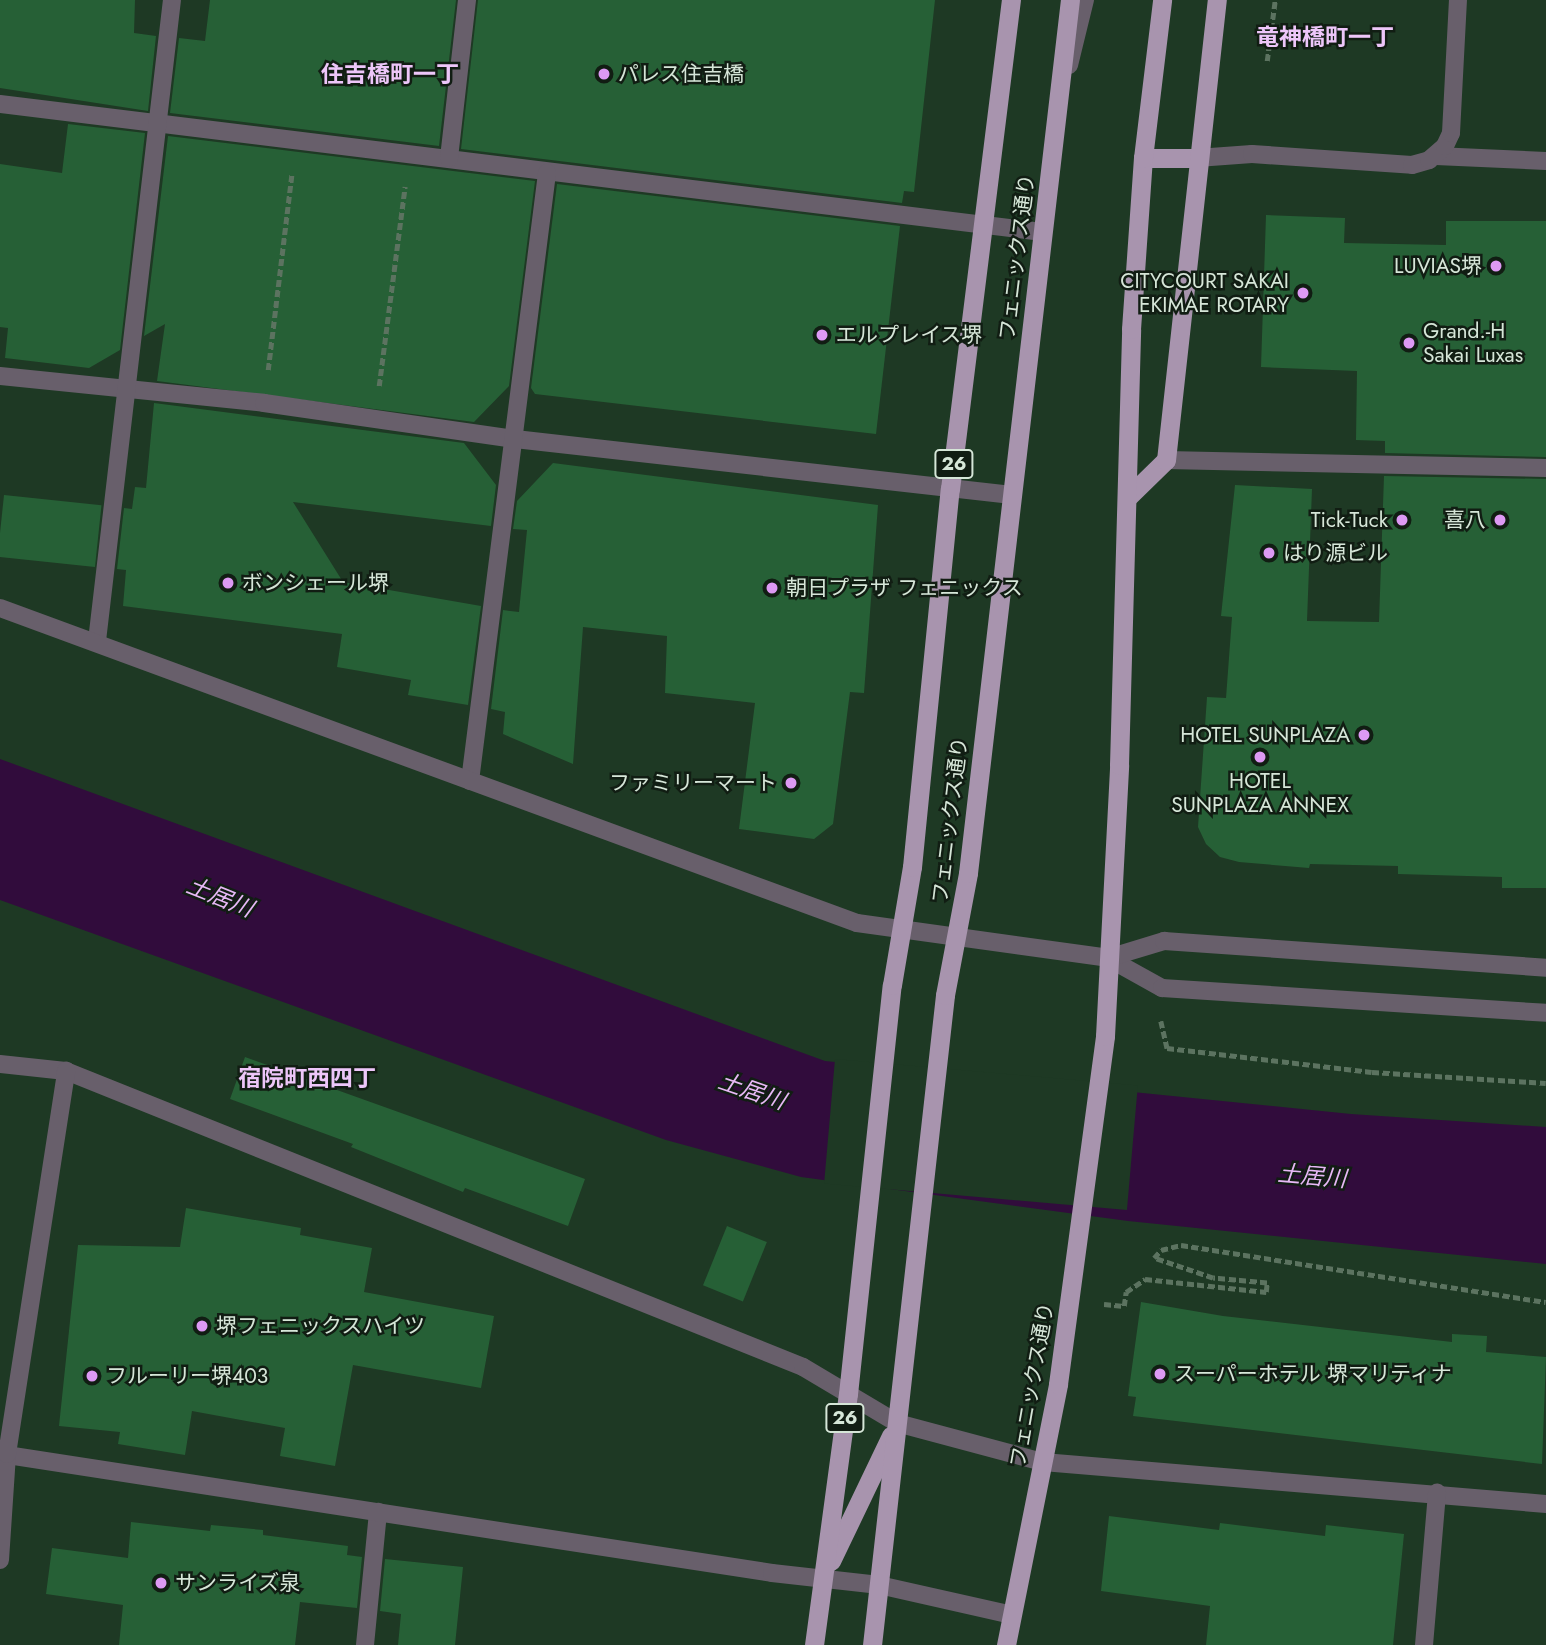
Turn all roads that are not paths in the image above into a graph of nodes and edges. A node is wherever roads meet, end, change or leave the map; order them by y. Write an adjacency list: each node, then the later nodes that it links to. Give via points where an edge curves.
1 (172, 0): 10 (street)
2 (467, 0): 13 (street)
3 (1011, 0): 18 (highway, 26)
4 (1070, 0): 11 (highway, フェニックス通り / 26)
5 (1085, 0): 11 (street)
6 (1162, 0): 14 (highway, フェニックス通り)
7 (1217, 0): 15 (highway)
8 (1458, 0): 12 (street, via 1451,133)
9 (0, 104): 10 (street)
10 (157, 123): 13 (street, via 409,157); 21 (street)
11 (1056, 123): 19 (highway, フェニックス通り / 26)
12 (1436, 156): 15 (street, via 1412,165 1252,153); 16 (street)
13 (449, 158): 17 (street)
14 (1143, 158): 15 (highway); 27 (highway, フェニックス通り)
15 (1197, 158): 23 (highway)
16 (1546, 161)
17 (547, 173): 18 (street); 22 (street)
18 (984, 225): 19 (street); 25 (highway, 26)
19 (1042, 232): 26 (highway, フェニックス通り / 26)
20 (0, 376): 21 (street)
21 (123, 391): 22 (street, via 264,403); 29 (street)
22 (515, 439): 25 (street); 30 (street)
23 (1166, 460): 24 (street); 27 (highway)
24 (1546, 468)
25 (950, 489): 26 (street); 31 (highway, 26, via 912,867)
26 (1012, 495): 32 (highway, フェニックス通り / 26)
27 (1127, 498): 33 (highway, フェニックス通り)
28 (0, 608): 29 (street)
29 (97, 641): 30 (street)
30 (470, 780): 31 (street, via 857,923)
31 (900, 927): 32 (street); 38 (highway, 26)
32 (957, 935): 33 (street); 39 (highway, フェニックス通り / 26, via 944,995)
33 (1108, 958): 34 (street, via 1164,941); 35 (street, via 1162,988); 41 (highway, フェニックス通り, via 1105,1036)
34 (1546, 968)
35 (1546, 1013)
36 (0, 1063): 37 (street)
37 (66, 1070): 38 (street, via 803,1367); 40 (street)
38 (848, 1394): 39 (street); 46 (highway, 26)
39 (897, 1423): 41 (street); 46 (highway, 26); 47 (highway, フェニックス通り / 26)
40 (4, 1454): 44 (street); 45 (street)
41 (1044, 1462): 42 (street); 48 (highway, フェニックス通り)
42 (1437, 1493): 43 (street); 53 (street)
43 (1546, 1504)
44 (378, 1512): 46 (street); 49 (street)
45 (0, 1560)
46 (823, 1577): 47 (street); 50 (highway, 26)
47 (879, 1585): 48 (street); 51 (highway, フェニックス通り / 26)
48 (1012, 1615): 52 (highway, フェニックス通り)
49 (365, 1645)
50 (814, 1645)
51 (872, 1645)
52 (1006, 1645)
53 (1423, 1645)

